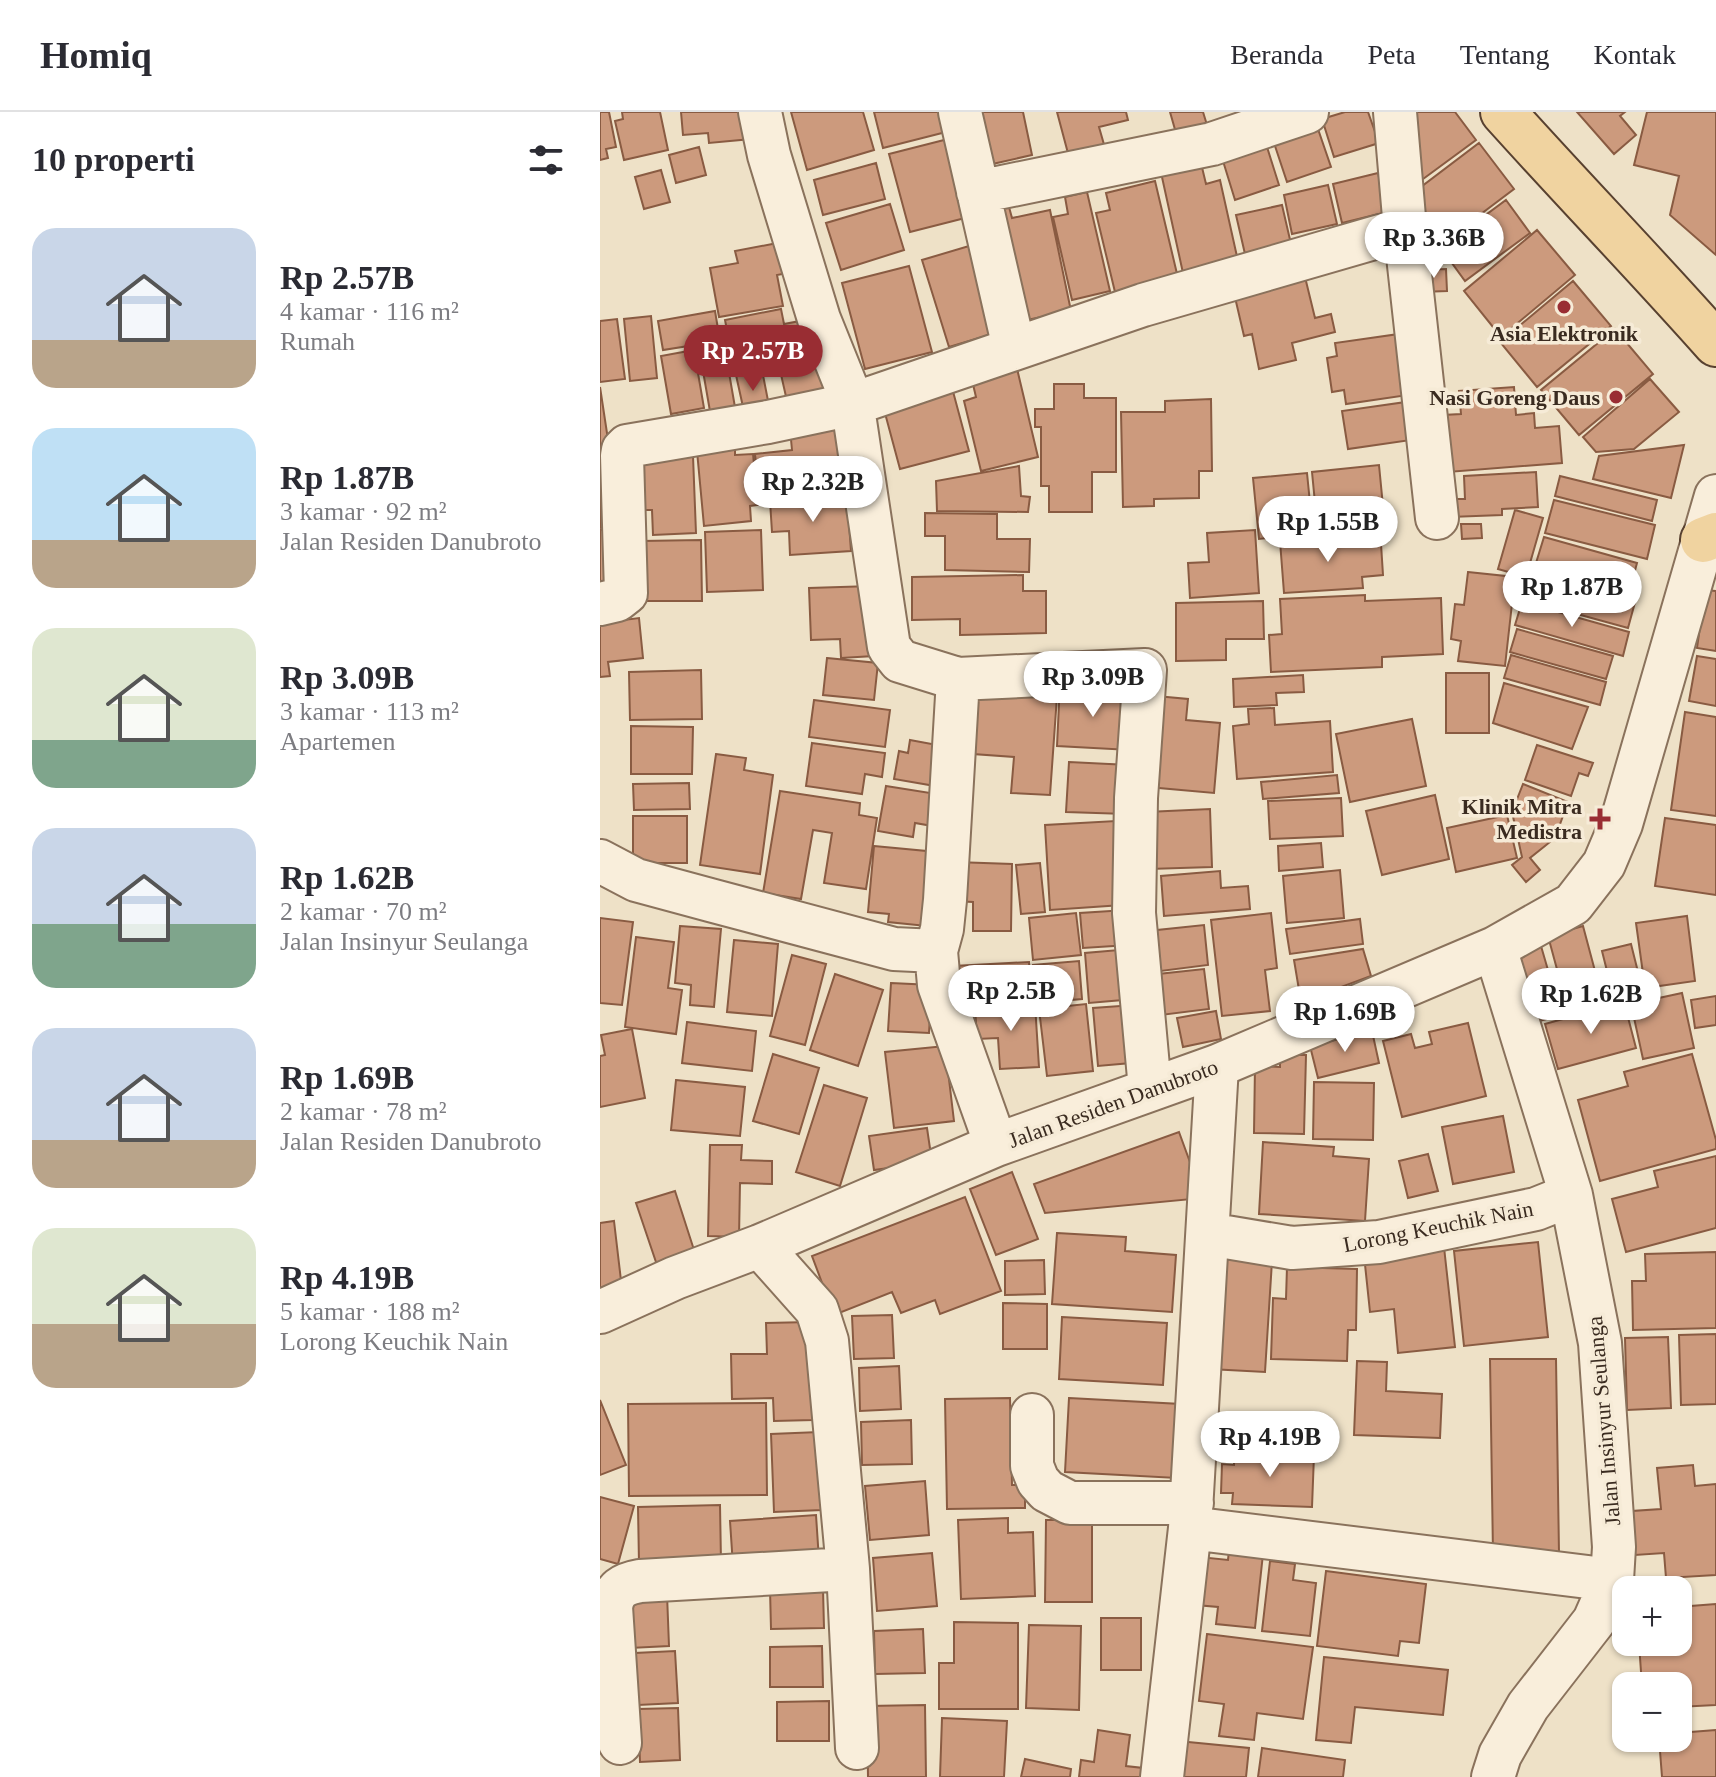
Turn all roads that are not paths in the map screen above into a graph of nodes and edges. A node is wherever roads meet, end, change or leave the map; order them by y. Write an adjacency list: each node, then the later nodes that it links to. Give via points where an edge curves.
1 (760, 112): 10 (street, via 819,319)
2 (960, 112): 6 (street)
3 (1307, 112): 6 (street, via 1212,144)
4 (1395, 112): 7 (street)
5 (1503, 112): 8 (main road)
6 (978, 192): 9 (street)
7 (1405, 229): 9 (street, via 1157,300); 12 (street)
8 (1716, 344)
9 (1014, 348): 10 (street)
10 (853, 404): 14 (street, via 627,446 622,456 626,593); 15 (street, via 889,647 900,661)
11 (1716, 496): 13 (street, Jalan Residen Danubroto)
12 (1437, 518)
13 (1710, 537): 17 (street, Jalan Residen Danubroto, via 1604,864 1573,904)
14 (600, 604)
15 (958, 679): 18 (street, via 945,900); 20 (street, via 1145,670 1134,913)
16 (600, 861): 18 (street, via 636,880 710,900 894,949)
17 (1495, 948): 19 (street, Jalan Residen Danubroto); 22 (street, Jalan Insinyur Seulanga)
18 (936, 951): 21 (street, via 939,985)
19 (1217, 1066): 20 (street, Jalan Residen Danubroto); 23 (street)
20 (1150, 1089): 21 (street, Jalan Residen Danubroto)
21 (996, 1145): 24 (street, Jalan Residen Danubroto)
22 (1571, 1195): 23 (street, Lorong Keuchik Nain, via 1536,1209 1379,1242 1292,1248); 29 (street, Jalan Insinyur Seulanga, via 1600,1343)
23 (1208, 1234): 27 (street)
24 (760, 1246): 25 (street, Jalan Residen Danubroto); 28 (street, via 817,1310 824,1327)
25 (600, 1312)
26 (1032, 1415): 27 (street, via 1032,1466 1047,1491 1070,1503)
27 (1191, 1515): 30 (street); 33 (street)
28 (848, 1569): 31 (street, via 640,1581 619,1589 611,1607); 32 (street)
29 (1612, 1576)
30 (1612, 1580): 34 (street, Jalan Insinyur Seulanga, via 1594,1621 1528,1706)
31 (620, 1743)
32 (857, 1748)
33 (1162, 1777)
34 (1493, 1777)

